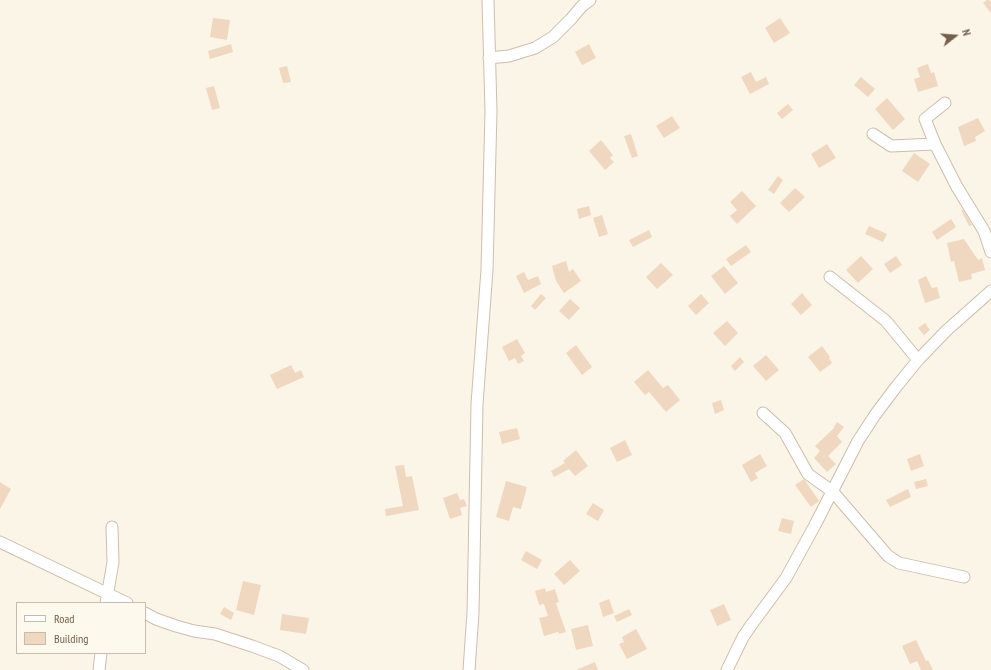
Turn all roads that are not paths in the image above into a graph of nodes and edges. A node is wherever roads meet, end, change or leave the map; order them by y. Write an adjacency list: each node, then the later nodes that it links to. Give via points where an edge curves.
1 (488, 0): 3 (street)
2 (590, 0): 3 (street, via 553,37 535,48 509,56)
3 (489, 58): 22 (street, via 491,111 487,270 477,404 473,613)
4 (945, 103): 6 (street, via 925,119)
5 (873, 134): 6 (street, via 891,146)
6 (935, 144): 7 (street, via 984,231)
7 (991, 252)
8 (830, 277): 10 (street, via 886,321)
9 (991, 291): 10 (street)
10 (918, 360): 12 (street, via 875,415)
11 (763, 413): 12 (street, via 785,433 808,474)
12 (833, 492): 15 (street, via 888,556 899,563); 23 (street, via 786,578 743,637)
13 (112, 527): 16 (street, via 113,562)
14 (0, 542): 16 (street)
15 (964, 577)
16 (107, 598): 17 (street)
17 (123, 602)
18 (146, 614): 21 (street, via 176,626 215,634 252,646 279,656)
19 (101, 654): 20 (street)
20 (99, 670)
21 (303, 670)
22 (469, 670)
23 (727, 670)

